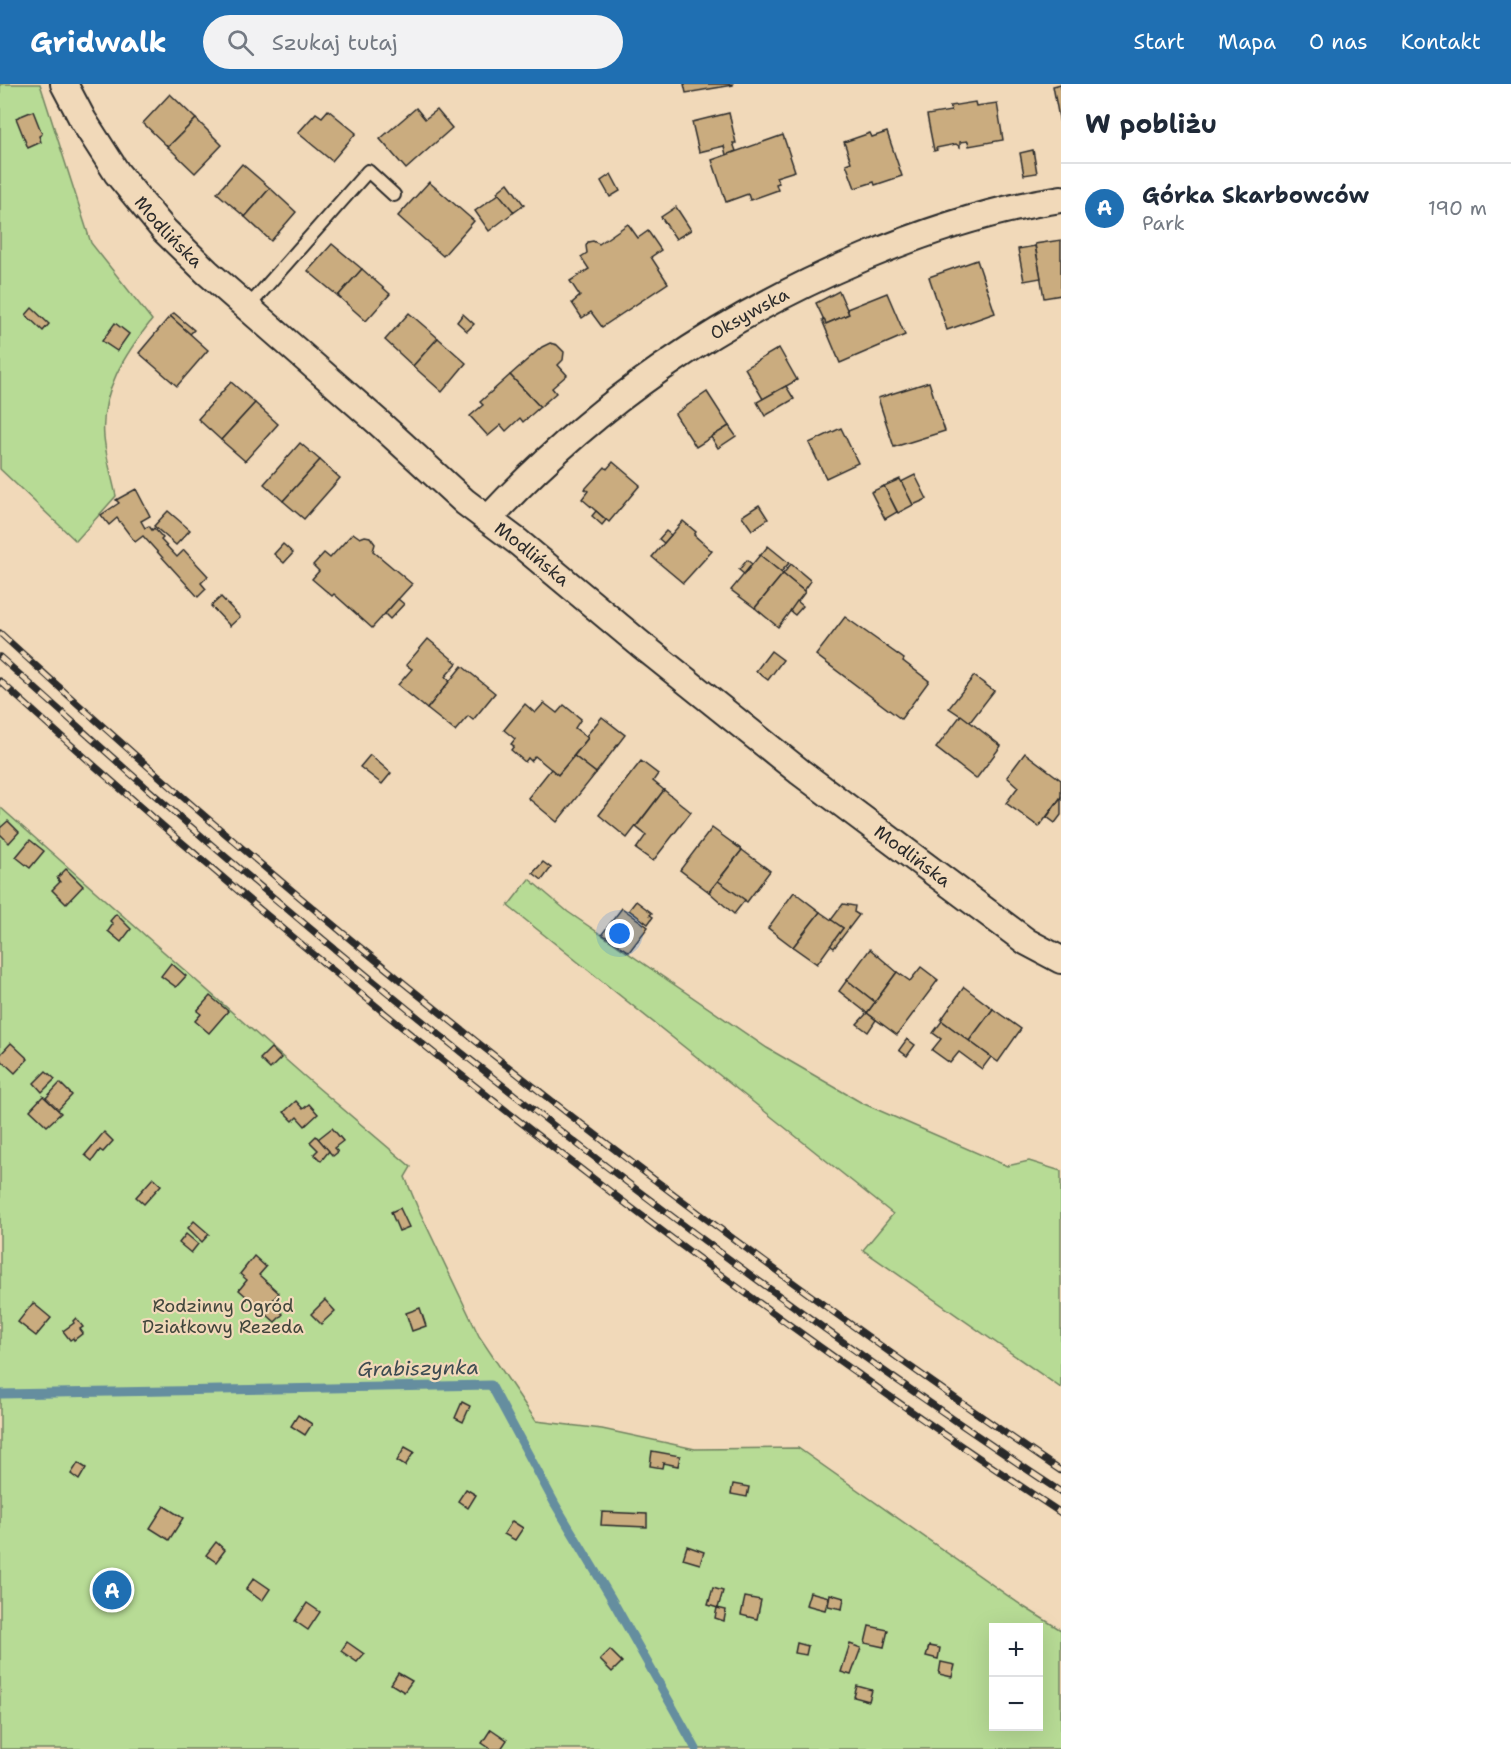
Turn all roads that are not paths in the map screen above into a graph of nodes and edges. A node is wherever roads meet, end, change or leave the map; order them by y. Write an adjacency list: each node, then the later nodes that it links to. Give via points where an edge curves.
1 (64, 84): 4 (street, Modlińska, via 124,182 164,230)
2 (394, 195): 4 (lane, via 368,171)
3 (1061, 199): 5 (street, Oksywska, via 966,219 820,276 752,310 674,357 609,406 538,468)
4 (248, 307): 5 (street, Modlińska)
5 (488, 519): 6 (street, Modlińska, via 800,772 1027,942)
6 (1061, 960)

